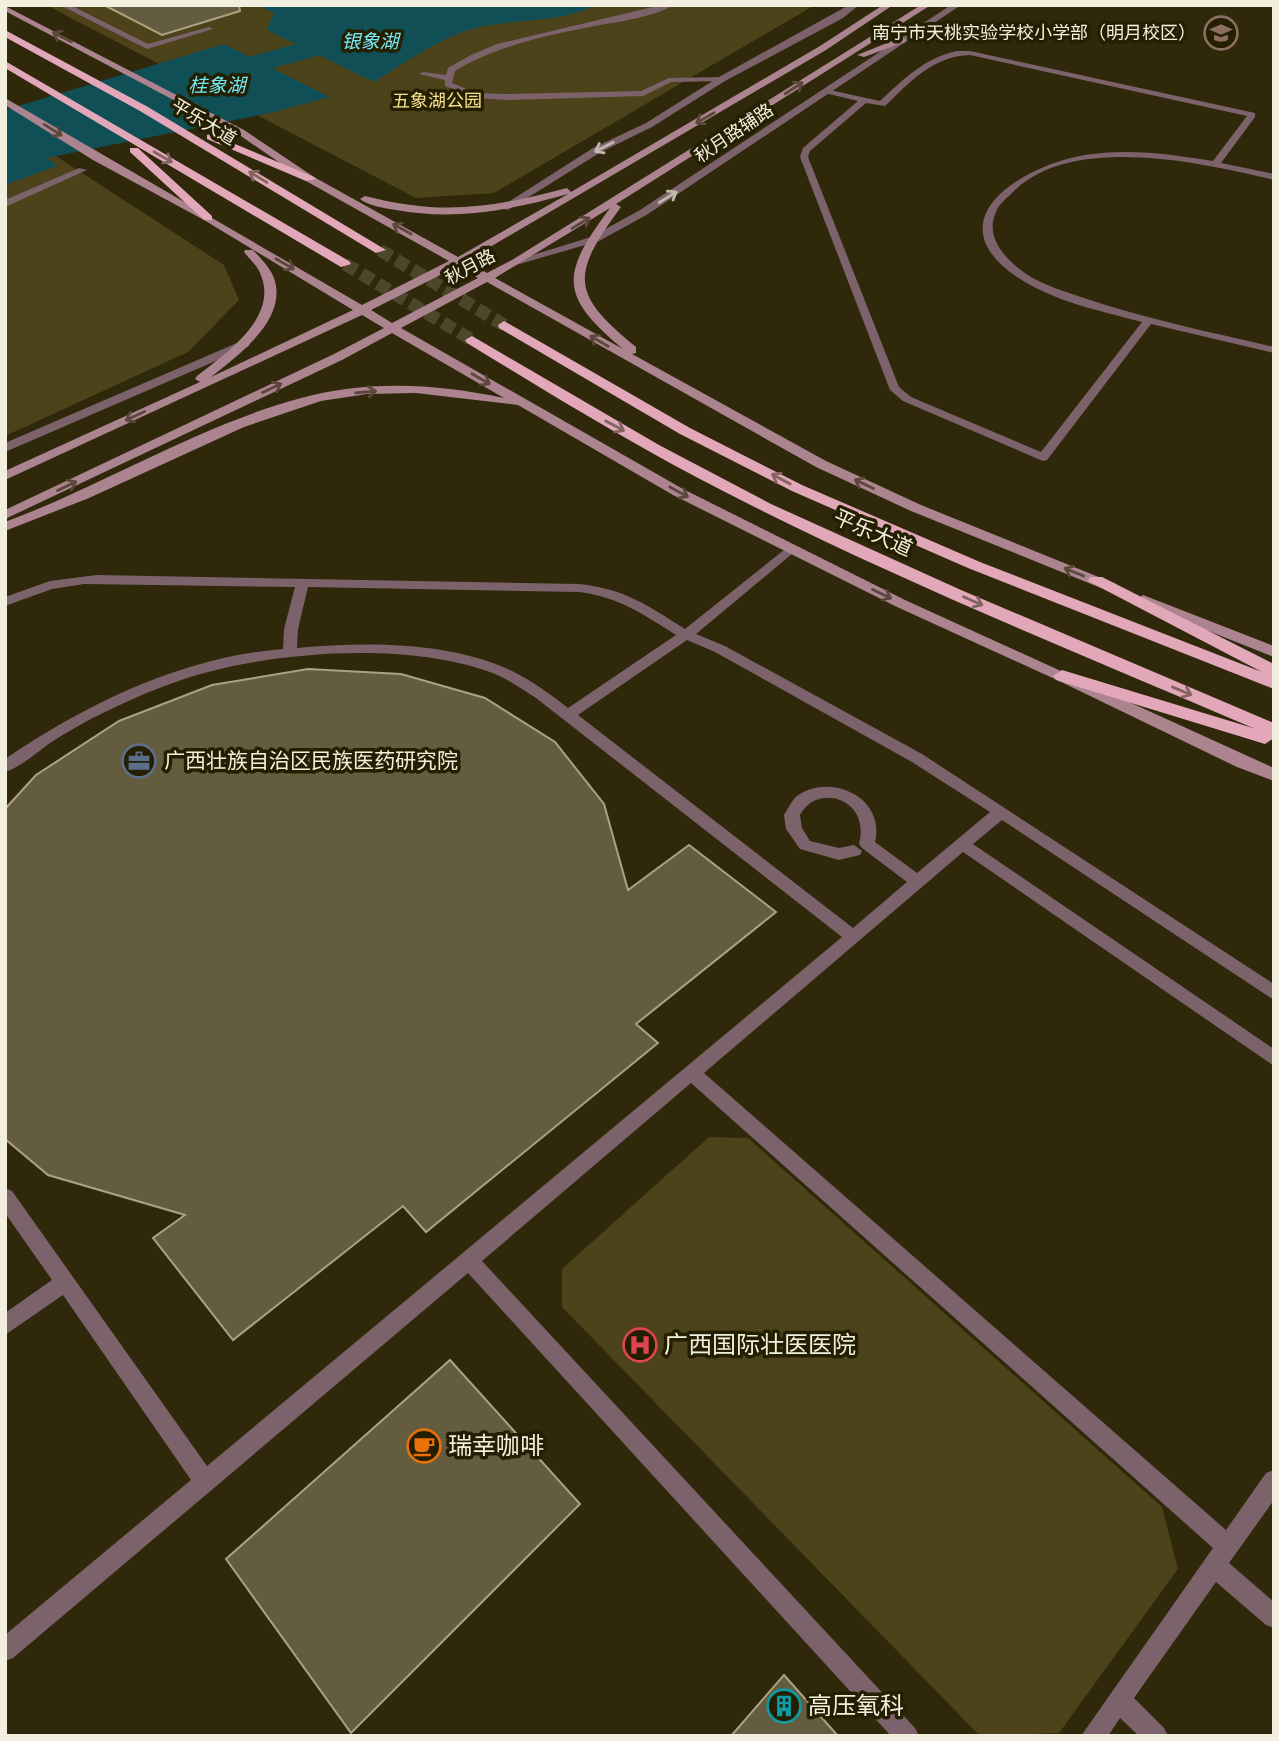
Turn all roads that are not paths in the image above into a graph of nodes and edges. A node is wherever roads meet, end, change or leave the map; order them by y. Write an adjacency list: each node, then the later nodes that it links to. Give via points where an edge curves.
1 (64, 5): 8 (lane, via 147,47)
2 (670, 5): 14 (lane, via 492,50 461,63)
3 (855, 5): 15 (street)
4 (889, 5): 25 (main road, 秋月路, one-way to 25)
5 (927, 5): 12 (main road, 秋月路)
6 (957, 5): 10 (street, 秋月路辅路)
7 (5, 9): 24 (main road, one-way to 7, via 241,132)
8 (209, 29)
9 (5, 33): 19 (highway, 平乐大道)
10 (902, 40): 12 (main road); 16 (street, 秋月路辅路)
11 (5, 64): 20 (highway)
12 (825, 68): 26 (main road, 秋月路, one-way to 12)
13 (423, 74): 14 (lane)
14 (449, 78): 15 (lane, via 448,85 457,90 507,97 643,93 669,80)
15 (722, 79): 28 (street, one-way to 28)
16 (828, 91): 17 (lane); 30 (street, 秋月路辅路, one-way to 16, via 703,175)
17 (864, 100): 21 (lane, via 882,104 943,54 970,53 1252,115); 37 (lane, via 806,150 804,157 894,388 908,399 1043,457)
18 (7, 102): 29 (main road, one-way to 29, via 97,159)
19 (143, 108): 24 (highway); 31 (highway, 平乐大道, one-way to 19)
20 (105, 123): 29 (highway); 34 (highway, one-way to 34)
21 (1216, 163): 23 (lane); 37 (lane, via 1160,155 1076,159 1015,184 988,215 986,230 994,250 1014,270 1037,284)
22 (82, 170): 27 (lane)
23 (1274, 177)
24 (310, 179): 28 (main road, via 390,208 445,213); 32 (main road, one-way to 24)
25 (597, 181): 28 (main road); 32 (main road, 秋月路)
26 (625, 196): 30 (main road); 33 (main road, 秋月路, one-way to 26)
27 (5, 204)
28 (504, 208)
29 (208, 218): 36 (main road, one-way to 36); 41 (main road, via 264,265 273,285 271,303)
30 (595, 239): 33 (street, 秋月路辅路); 43 (main road, via 580,264 578,284 585,303 600,324)
31 (380, 250)
32 (459, 260): 35 (main road); 36 (main road, 秋月路)
33 (516, 262): 35 (main road, 秋月路)
34 (345, 264)
35 (488, 277): 39 (main road, 秋月路); 43 (main road, one-way to 35)
36 (362, 309): 39 (main road); 44 (main road, 秋月路)
37 (1149, 321): 42 (lane)
38 (504, 325): 59 (highway, 平乐大道, one-way to 38, via 1012,582 795,487 624,396)
39 (392, 328): 45 (main road, one-way to 45); 48 (main road, 秋月路, one-way to 39)
40 (472, 340): 61 (highway, 平乐大道, one-way to 61, via 591,413 765,507)
41 (244, 344): 44 (main road); 46 (street)
42 (1274, 350)
43 (669, 381): 51 (main road, one-way to 43, via 821,464)
44 (174, 398): 47 (main road, 秋月路, one-way to 47)
45 (529, 407): 49 (main road, one-way to 45, via 54,510 267,413 321,397 436,390); 50 (main road, one-way to 50)
46 (5, 448)
47 (5, 476)
48 (5, 515)
49 (5, 527)
50 (789, 550): 54 (lane); 58 (main road, one-way to 58)
51 (1097, 581): 56 (main road); 57 (highway)
52 (303, 583): 53 (lane, via 67,580); 54 (lane, via 606,591); 55 (lane)
53 (5, 602)
54 (686, 635): 60 (lane); 67 (lane, via 720,649 917,758)
55 (290, 651): 60 (lane, via 445,656 494,668); 63 (lane, via 181,674 91,712)
56 (1274, 652)
57 (1274, 671)
58 (1062, 676): 62 (highway); 66 (main road)
59 (1274, 683)
60 (568, 715): 71 (lane)
61 (1274, 730)
62 (1274, 740)
63 (37, 744): 64 (lane); 65 (lane)
64 (5, 759)
65 (5, 767)
66 (1274, 775)
67 (1000, 812): 68 (lane); 72 (lane)
68 (962, 845): 70 (lane); 73 (lane)
69 (854, 851): 70 (lane, via 839,854 805,845 794,829 792,815 801,801 837,793 860,802 871,818 867,844)
70 (918, 882): 71 (lane)
71 (853, 937): 74 (lane)
72 (1274, 993)
73 (1274, 1059)
74 (692, 1073): 76 (lane); 81 (lane)
75 (5, 1197): 77 (lane)
76 (469, 1260): 80 (lane); 86 (lane)
77 (65, 1282): 78 (lane); 80 (lane)
78 (5, 1325)
79 (1274, 1481): 81 (lane)
80 (205, 1482): 84 (lane)
81 (1228, 1546): 82 (lane)
82 (1214, 1565): 83 (lane); 85 (lane)
83 (1274, 1617)
84 (5, 1650)
85 (1119, 1700): 87 (lane); 88 (lane)
86 (907, 1736)
87 (1093, 1736)
88 (1156, 1736)

